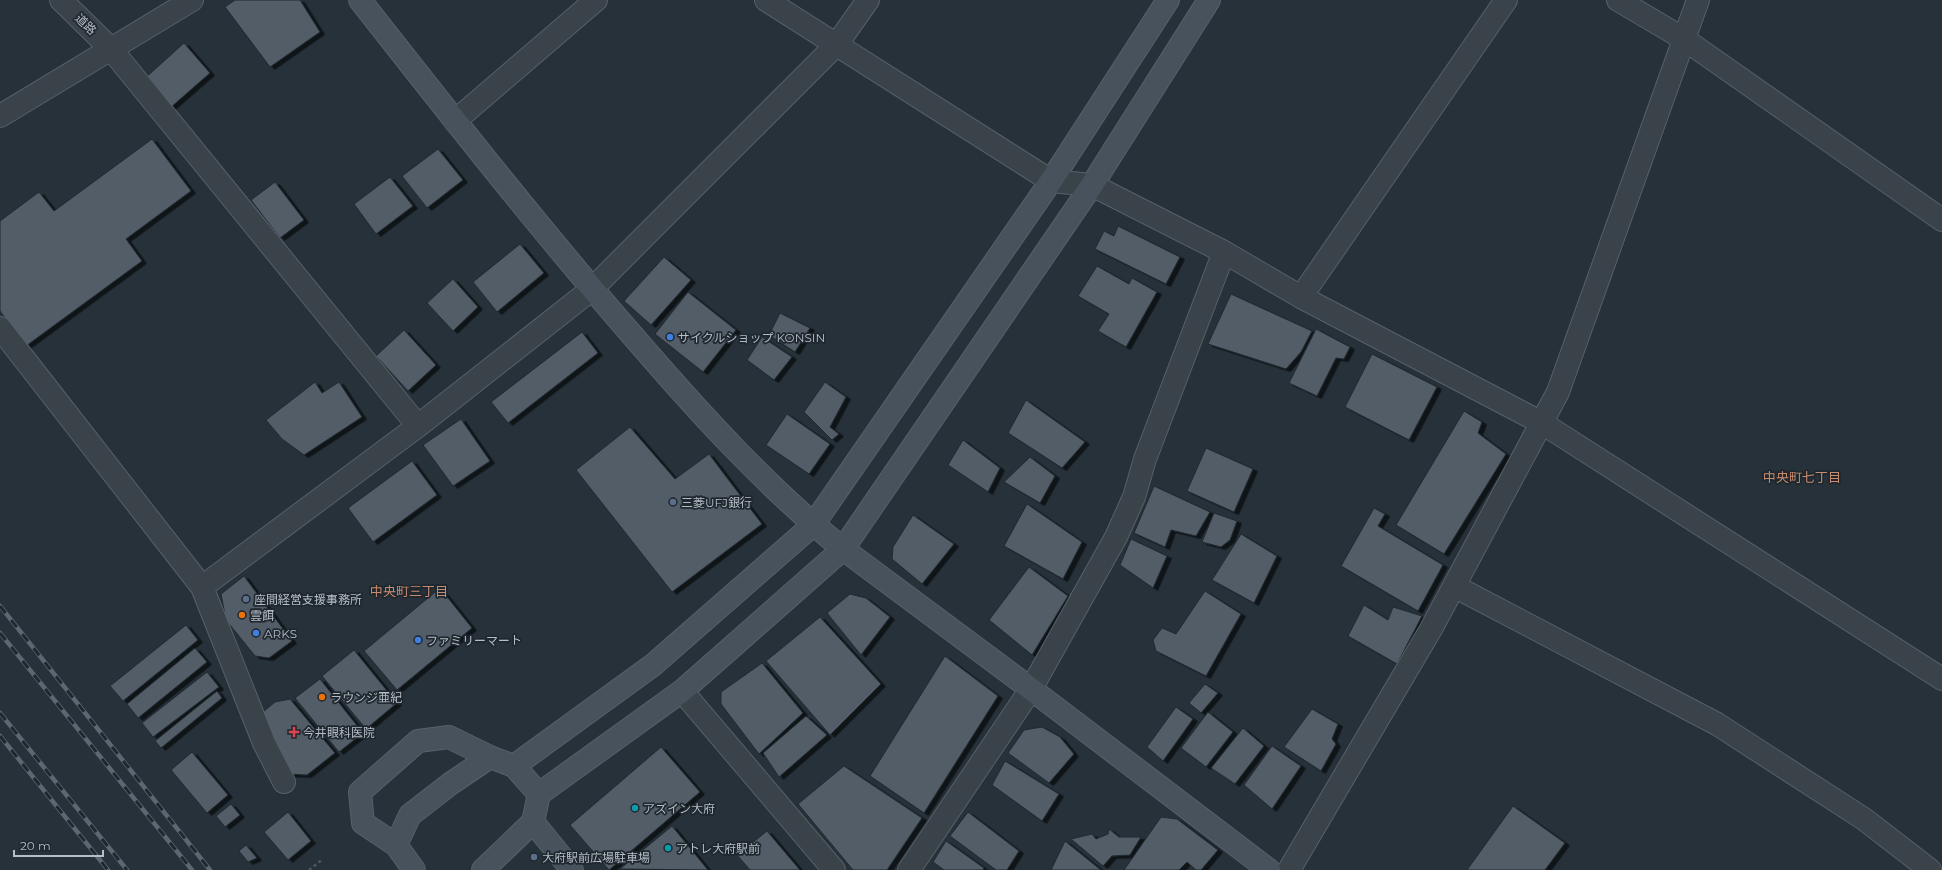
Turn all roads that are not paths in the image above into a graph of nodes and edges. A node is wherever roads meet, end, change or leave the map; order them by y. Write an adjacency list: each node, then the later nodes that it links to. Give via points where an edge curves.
1 (61, 0): 14 (street, 道路)
2 (192, 0): 14 (street)
3 (360, 0): 16 (street)
4 (596, 0): 16 (street)
5 (766, 0): 13 (street)
6 (868, 0): 13 (street)
7 (1168, 0): 17 (street)
8 (1209, 0): 18 (street)
9 (1506, 0): 22 (street)
10 (1618, 0): 12 (street)
11 (1698, 0): 12 (street)
12 (1684, 39): 19 (street); 24 (street, via 1558,392)
13 (837, 44): 17 (street); 21 (street)
14 (111, 49): 15 (street); 25 (street, 道路)
15 (0, 116)
16 (455, 121): 21 (street)
17 (1051, 181): 18 (street); 26 (street)
18 (1092, 185): 20 (street); 27 (street)
19 (1942, 220)
20 (1224, 252): 22 (street); 31 (street, via 1180,365 1131,504 1116,537)
21 (592, 289): 25 (street); 26 (street, via 710,424)
22 (1301, 297): 24 (street)
23 (0, 328): 29 (street)
24 (1542, 423): 28 (street); 30 (street)
25 (418, 426): 29 (street)
26 (813, 525): 27 (street); 34 (street, via 653,665)
27 (842, 550): 31 (street); 32 (street)
28 (1454, 586): 45 (street, via 1375,726); 46 (street, via 1717,724 1864,819)
29 (202, 587): 35 (street, via 264,743)
30 (1942, 679)
31 (1031, 689): 43 (street); 44 (street)
32 (682, 691): 36 (street); 42 (street)
33 (490, 757): 34 (street); 38 (street, via 410,815); 38 (street, via 449,737 418,741 360,792 363,823)
34 (514, 766): 36 (street)
35 (284, 782)
36 (538, 794): 37 (street)
37 (533, 822): 40 (street); 41 (street)
38 (396, 845): 39 (street)
39 (414, 870)
40 (483, 870)
41 (572, 870)
42 (834, 870)
43 (909, 870)
44 (1269, 870)
45 (1289, 870)
46 (1930, 870)

